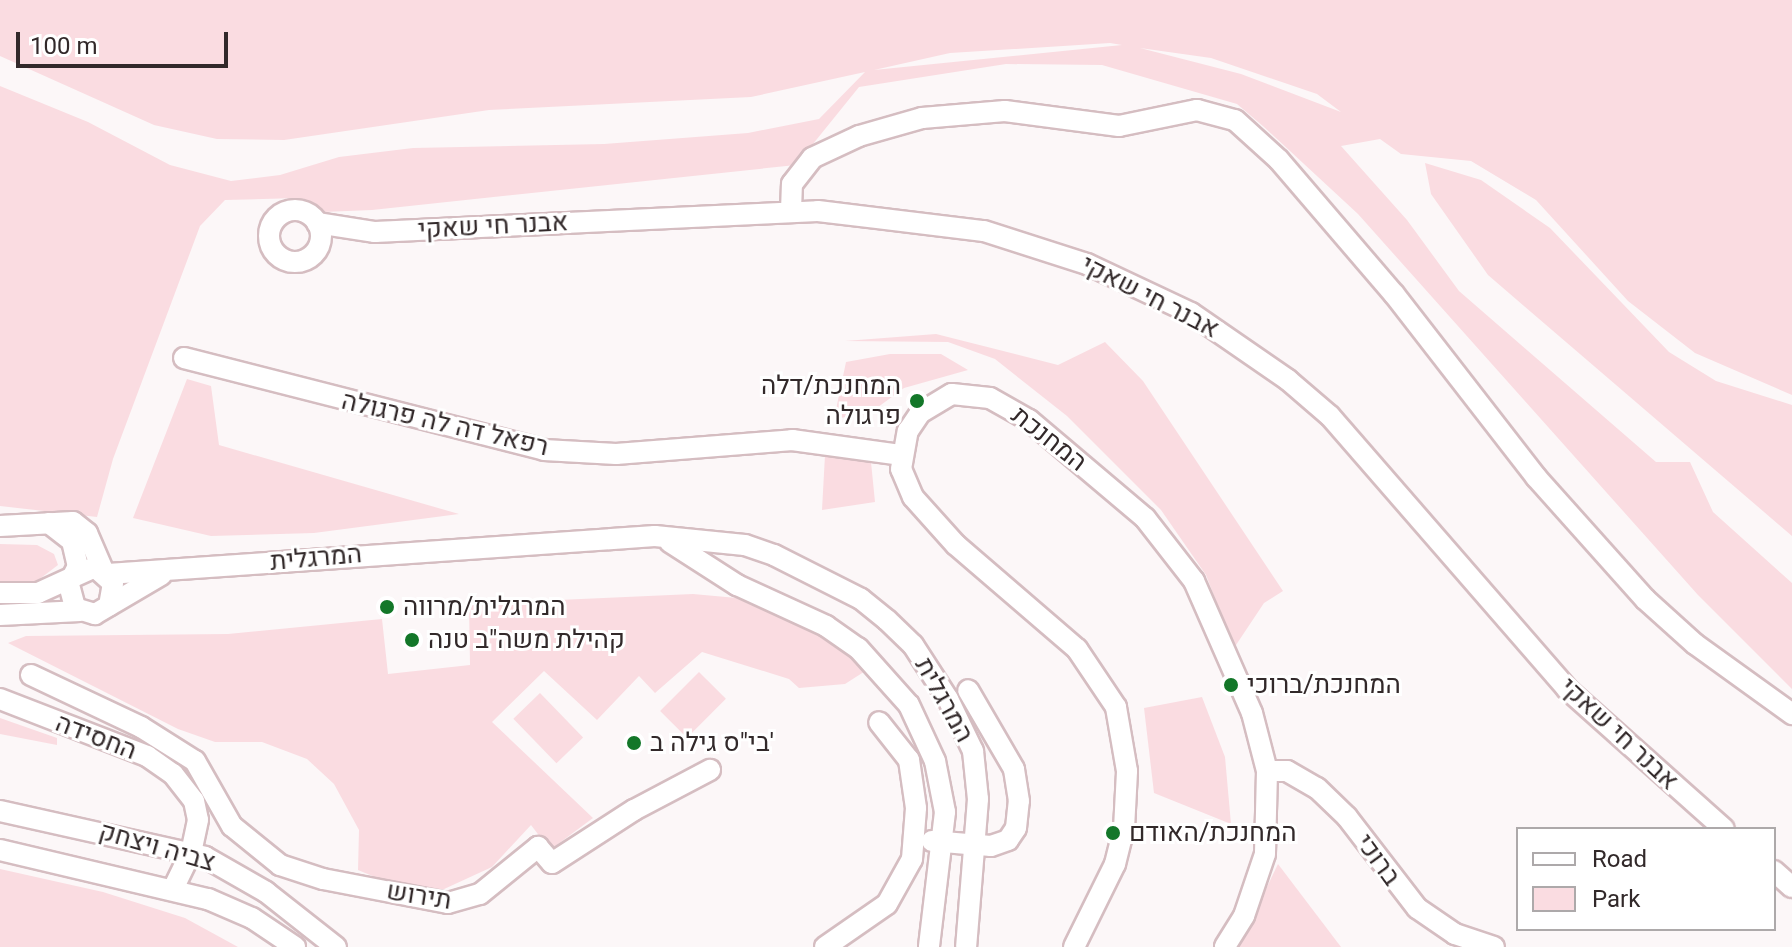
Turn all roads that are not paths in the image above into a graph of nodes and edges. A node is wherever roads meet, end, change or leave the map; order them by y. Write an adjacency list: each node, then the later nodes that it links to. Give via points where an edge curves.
1 (791, 211): 3 (street, אבנר חי שאקי); 20 (street, via 792,184 812,158 859,136 922,118 1005,111 1127,126 1197,110 1235,120 1279,160 1394,294 1536,477 1645,599 1695,644); 27 (street, אבנר חי שאקי, via 930,221 1036,246 1137,286 1234,341 1330,416 1567,689)
2 (317, 223): 3 (street, אבנר חי שאקי); 4 (street); 4 (street, via 303,212 285,213 275,220 269,237 272,249 286,261 304,260)
3 (375, 232): 4 (street, אבנר חי שאקי)
4 (318, 248)
5 (184, 358): 6 (street, רפאל דה לה פרגולה, via 544,450 616,454 792,440)
6 (902, 455): 25 (street, המחנכת, via 908,431 936,401 952,394 990,398 1029,420 1123,498 1166,540 1194,581 1252,713); 41 (street, via 905,483 923,512 1077,649 1116,707 1127,771 1124,829 1115,864)
7 (49, 523): 8 (street); 11 (street, via 73,522 87,533); 12 (street, via 72,541 78,566)
8 (0, 526)
9 (655, 536): 10 (street, המרגלית); 29 (street, המרגלית, via 686,548 763,598 826,626 880,668 918,721 935,761 944,798); 30 (street, המרגלית, via 745,545 774,555 861,599 887,620 932,670 973,751)
10 (168, 571): 11 (street, המרגלית); 14 (street, המרגלית)
11 (105, 572): 12 (street, via 87,568); 14 (street, via 114,591)
12 (71, 578): 13 (street, via 38,593); 15 (street, via 70,602)
13 (0, 593)
14 (109, 606): 15 (street, via 95,614)
15 (80, 611): 16 (street)
16 (5, 618)
17 (31, 675): 22 (street, תירוש)
18 (968, 690): 30 (street, via 1009,753 1019,801 1013,835 1003,843)
19 (0, 699): 23 (street, החסידה)
20 (1792, 714)
21 (879, 722): 28 (street, via 909,760)
22 (141, 727): 23 (street); 24 (street, תירוש, via 195,761 232,826 260,853 323,879 448,903 480,894 538,847 552,863 634,810)
23 (132, 750): 32 (street, החסידה, via 162,765 183,787 197,814)
24 (710, 770)
25 (1267, 771): 42 (street, המחנכת, via 1265,854 1244,916); 43 (street, ברוכי, via 1287,771 1317,788 1347,817 1417,908 1455,934)
26 (0, 811): 32 (street, צביה ויצחק)
27 (1722, 827)
28 (916, 839): 29 (street); 38 (street, via 906,878 887,904)
29 (945, 842): 30 (street); 39 (street, המרגלית)
30 (976, 846): 40 (street, המרגלית)
31 (0, 850): 35 (street, צביה ויצחק)
32 (185, 850): 35 (street, החסידה); 37 (street, צביה ויצחק, via 247,880)
33 (1776, 873): 34 (street)
34 (1792, 887)
35 (173, 889): 36 (street, צביה ויצחק, via 227,906)
36 (295, 947)
37 (336, 947)
38 (825, 947)
39 (929, 947)
40 (966, 947)
41 (1074, 947)
42 (1225, 947)
43 (1494, 947)

